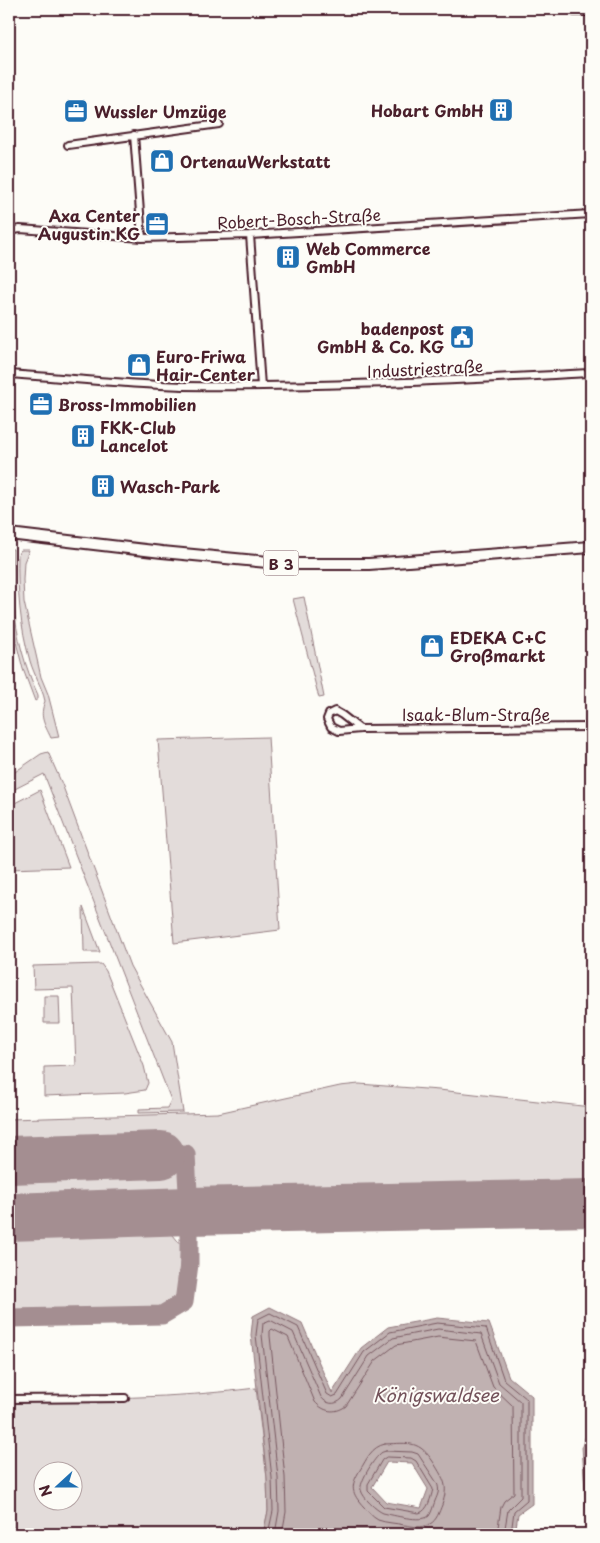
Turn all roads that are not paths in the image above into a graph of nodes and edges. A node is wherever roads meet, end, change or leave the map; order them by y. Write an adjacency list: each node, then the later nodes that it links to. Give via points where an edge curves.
1 (574, 12): 2 (street)
2 (591, 12)
3 (219, 124): 4 (street)
4 (134, 135): 5 (street); 9 (street)
5 (68, 145)
6 (591, 214): 8 (street, Robert-Bosch-Straße)
7 (9, 231): 9 (street, Robert-Bosch-Straße, via 20,229)
8 (250, 236): 9 (street, Robert-Bosch-Straße); 12 (street)
9 (142, 238)
10 (591, 373): 12 (street, Industriestraße)
11 (9, 374): 12 (street, Industriestraße, via 180,386)
12 (261, 386)
13 (9, 534): 14 (main road, B 3, via 290,564 369,564)
14 (591, 548)
15 (591, 727): 16 (street, Isaak-Blum-Straße)
16 (360, 729): 16 (street, Isaak-Blum-Straße, via 335,711 328,714 331,727 339,731)
17 (125, 1398): 18 (street)
18 (9, 1399)

